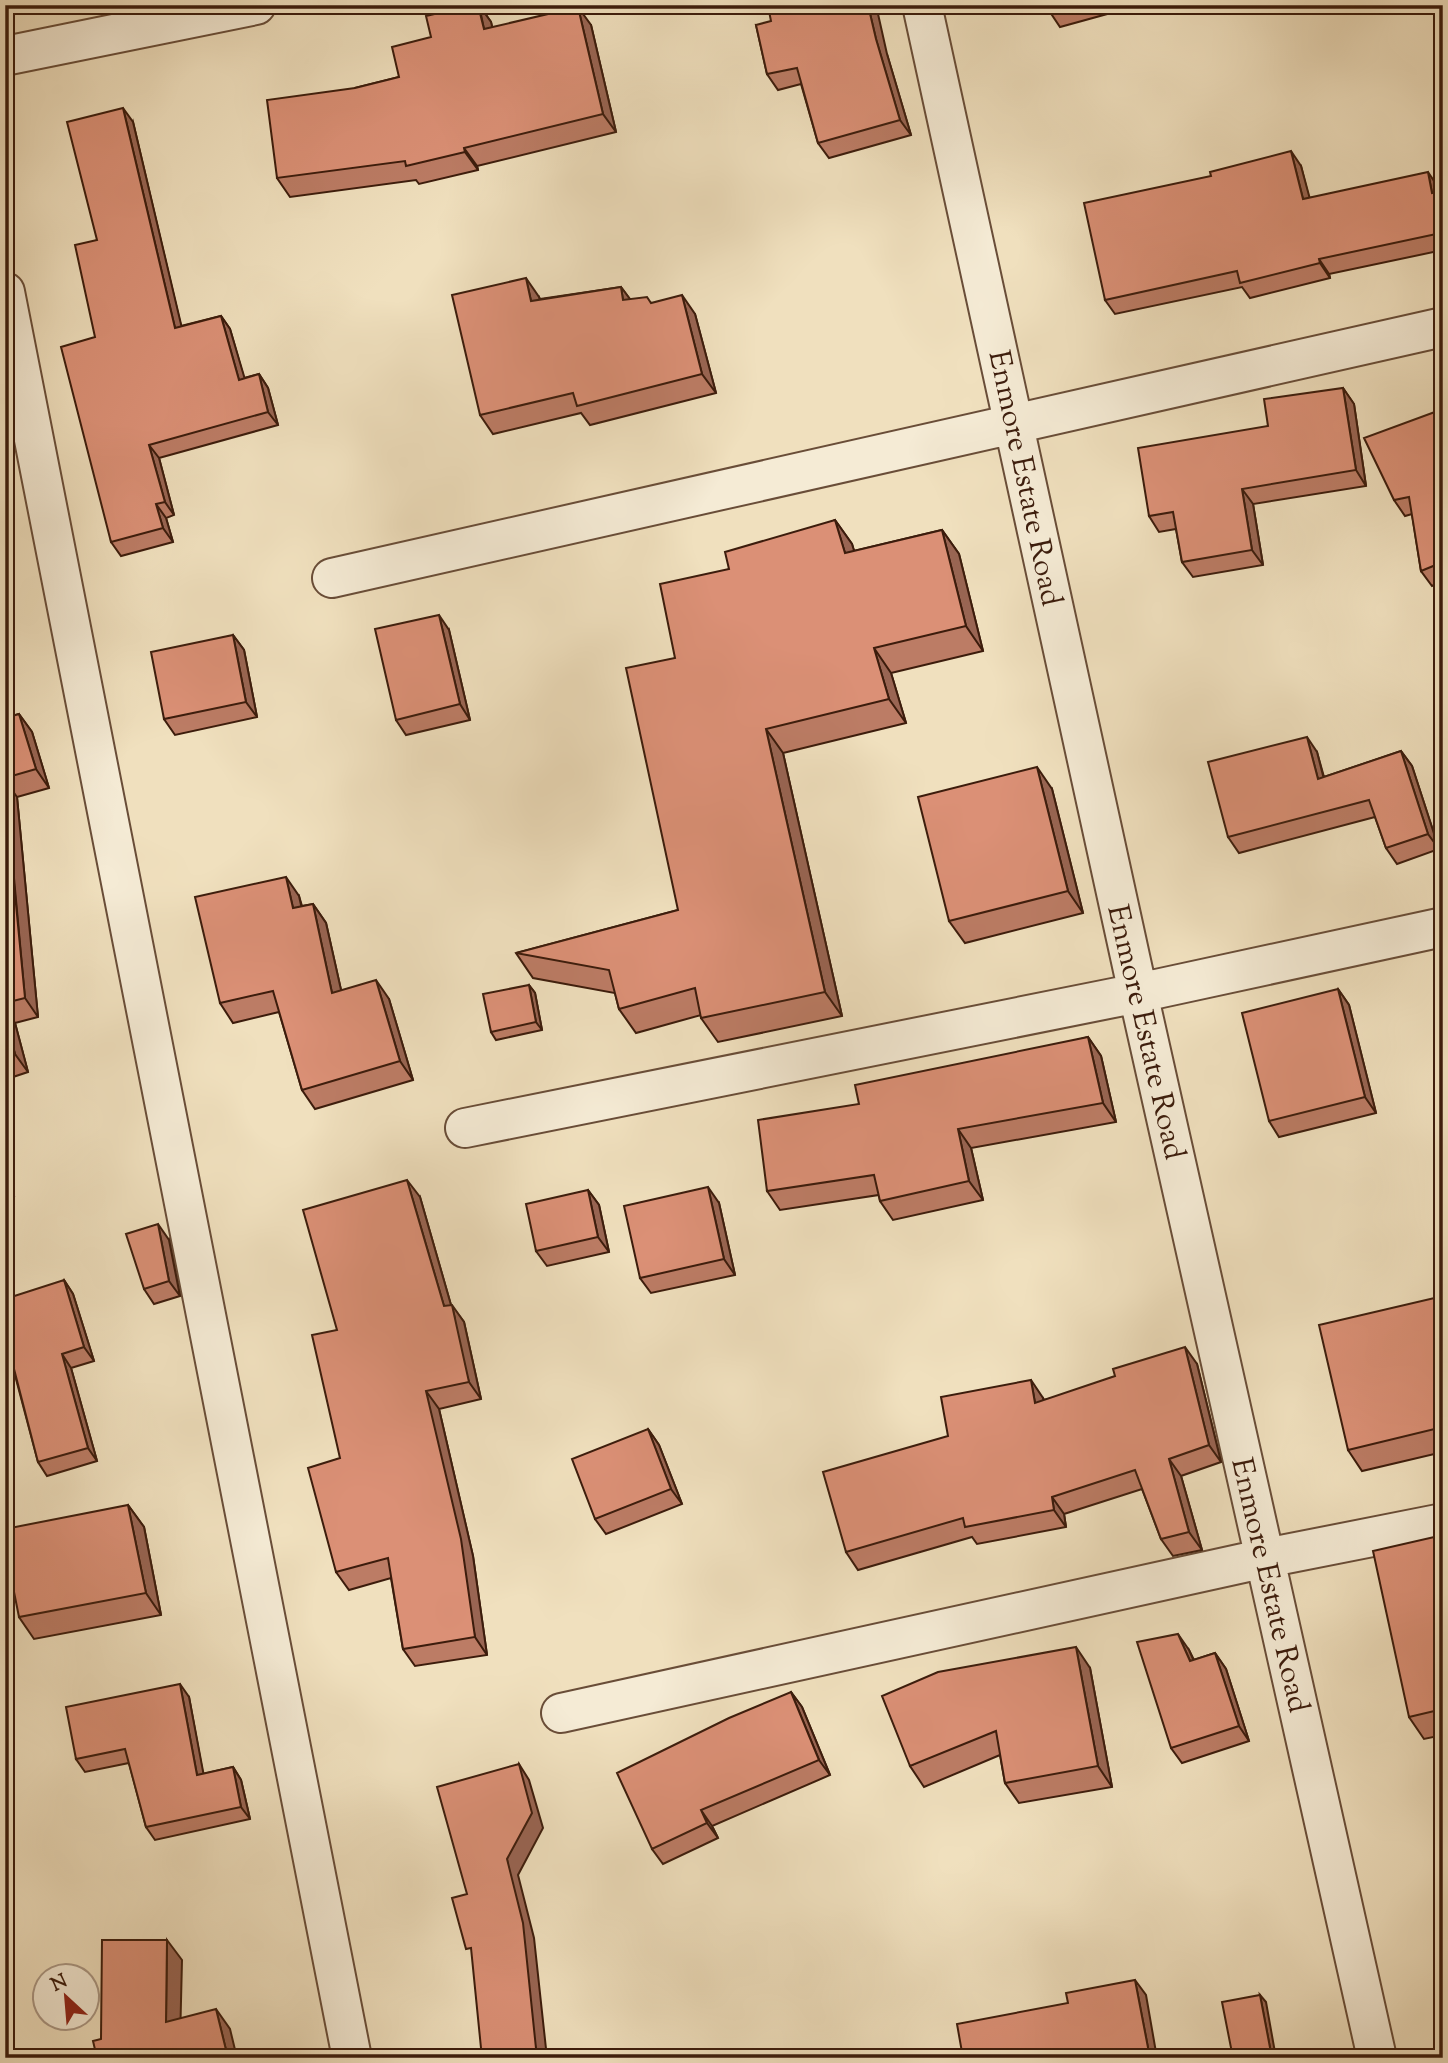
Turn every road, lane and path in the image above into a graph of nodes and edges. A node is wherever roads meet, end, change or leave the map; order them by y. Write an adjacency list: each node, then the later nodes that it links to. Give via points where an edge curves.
1 (256, 5): 3 (street)
2 (922, 5): 6 (street, Enmore Estate Road)
3 (5, 56)
4 (5, 292): 14 (street)
5 (1443, 327): 6 (street)
6 (1014, 424): 7 (street); 9 (street, Enmore Estate Road)
7 (332, 578)
8 (1443, 926): 9 (street)
9 (1138, 993): 10 (street); 12 (street, Enmore Estate Road)
10 (465, 1128)
11 (1443, 1523): 12 (street)
12 (1266, 1558): 13 (street); 15 (street, Enmore Estate Road)
13 (561, 1713)
14 (352, 2058)
15 (1377, 2058)

